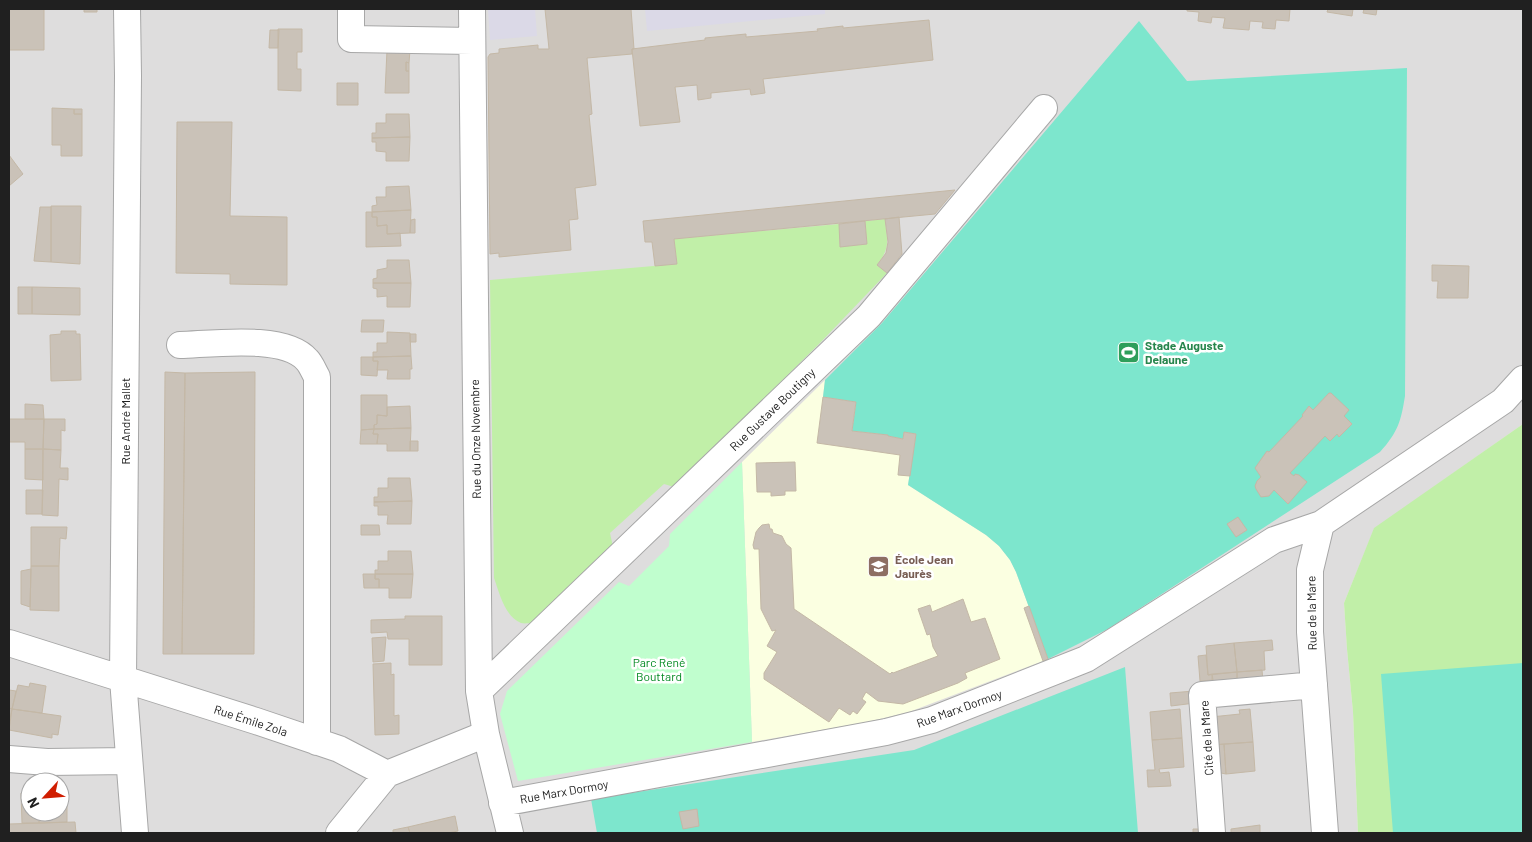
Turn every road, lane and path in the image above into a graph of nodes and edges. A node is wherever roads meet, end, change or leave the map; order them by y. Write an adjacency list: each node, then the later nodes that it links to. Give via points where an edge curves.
1 (127, 9): 10 (street, Rue André Mallet)
2 (351, 9): 4 (street, via 351,39)
3 (472, 9): 4 (street, Rue du Onze Novembre)
4 (472, 41): 12 (street, Rue du Onze Novembre)
5 (1044, 108): 12 (street, Rue Gustave Boutigny, via 869,316)
6 (180, 345): 14 (street, via 265,343 288,347 307,359 317,377)
7 (1523, 379): 8 (street, via 1503,401)
8 (1320, 524): 11 (street, Rue de la Mare, via 1310,570); 18 (street, Rue Marx Dormoy, via 1274,540 1086,659 932,720 886,732)
9 (9, 643): 10 (street, Rue Émile Zola)
10 (123, 679): 14 (street, Rue Émile Zola); 16 (street, Rue André Mallet)
11 (1314, 684): 22 (street, Cité de la Mare, via 1202,695); 23 (street, Rue de la Mare)
12 (479, 692): 13 (street, Rue du Onze Novembre)
13 (486, 734): 17 (street); 18 (street, Rue du Onze Novembre)
14 (317, 742): 17 (street, Rue Émile Zola, via 339,749)
15 (9, 758): 16 (street, via 47,762)
16 (130, 761): 19 (street, Rue André Mallet)
17 (386, 774): 20 (street)
18 (502, 802): 21 (street, Rue du Onze Novembre)
19 (136, 833)
20 (339, 833)
21 (510, 833)
22 (1212, 833)
23 (1325, 833)

